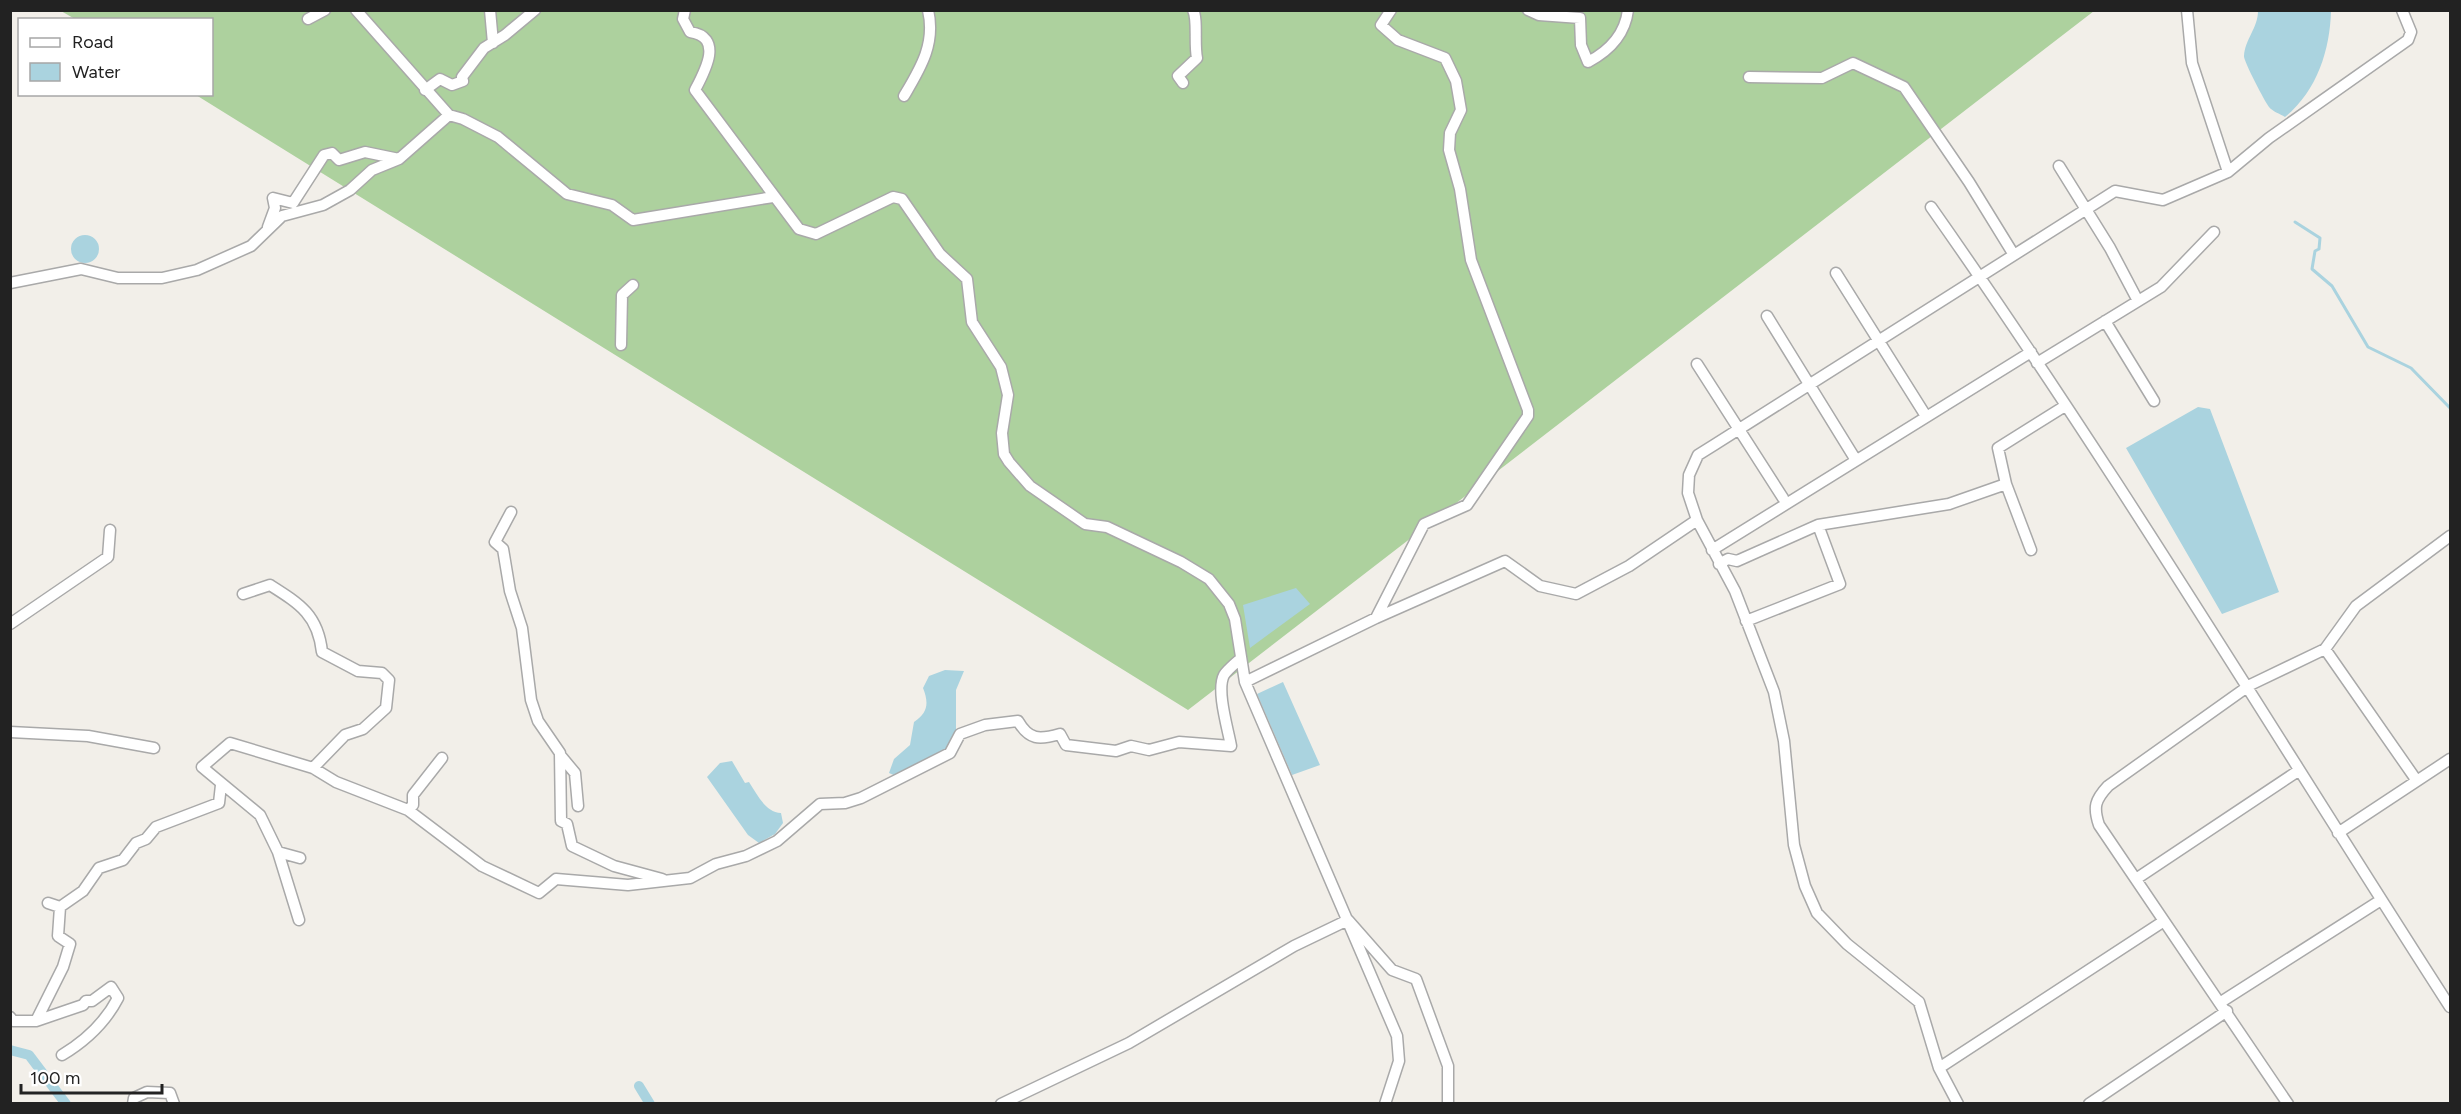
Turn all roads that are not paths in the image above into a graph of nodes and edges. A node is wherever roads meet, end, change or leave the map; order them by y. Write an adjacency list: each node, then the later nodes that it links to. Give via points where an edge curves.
1 (325, 10): 13 (street)
2 (356, 10): 17 (street)
3 (490, 10): 14 (street)
4 (535, 10): 14 (street)
5 (685, 10): 23 (street, via 683,19 690,32 699,33 710,47 709,61 694,90)
6 (928, 10): 18 (street, via 931,40 924,63)
7 (1193, 10): 16 (street, via 1197,58 1178,76)
8 (1390, 10): 57 (street, via 1381,25 1398,40 1445,58 1456,81 1461,110 1450,133 1449,150 1460,189 1471,260 1528,410 1521,430 1467,505 1424,524)
9 (1528, 10): 10 (street, via 1539,15 1580,18 1581,45 1588,62 1615,44)
10 (1628, 10)
11 (2187, 10): 22 (street, via 2192,63)
12 (2402, 10): 22 (street, via 2411,32 2408,40 2269,138)
13 (309, 19)
14 (493, 43): 17 (street, via 472,62 463,81 452,85 440,80)
15 (1749, 76): 28 (street, via 1822,78 1853,63 1904,87)
16 (1183, 83)
17 (425, 90): 19 (street)
18 (904, 96)
19 (448, 115): 20 (street); 23 (street, via 498,137 567,194 612,205 633,220)
20 (399, 159): 26 (street, via 372,170 350,190 323,205 282,216); 26 (street, via 365,152 339,160 332,153 324,155 293,203 273,198 275,208)
21 (2059, 166): 25 (street)
22 (2228, 172): 25 (street, via 2163,200 2115,191)
23 (773, 197): 61 (street, via 799,229 816,234 893,197 902,199 940,254 967,279 972,322 1001,367 1008,395 1002,433 1009,462 1030,486 1085,524 1107,527 1209,579 1232,612)
24 (1931, 207): 30 (street)
25 (2086, 209): 28 (street); 33 (street)
26 (265, 232): 31 (street, via 251,246 197,270 162,278 118,278 81,269)
27 (2214, 232): 33 (street, via 2161,287)
28 (2014, 255): 30 (street)
29 (1836, 273): 36 (street)
30 (1980, 276): 36 (street); 38 (street)
31 (10, 283)
32 (633, 285): 37 (street, via 622,295)
33 (2138, 301): 35 (street)
34 (1767, 316): 40 (street)
35 (2105, 321): 38 (street); 41 (street)
36 (1880, 340): 40 (street); 43 (street)
37 (621, 345)
38 (2034, 357): 42 (street); 53 (street)
39 (1696, 364): 44 (street)
40 (1810, 385): 44 (street); 45 (street)
41 (2154, 401)
42 (2066, 406): 46 (street, via 1998,448); 63 (street)
43 (1924, 414)
44 (1739, 429): 47 (street); 49 (street, via 1698,455 1689,475 1688,493)
45 (1854, 457)
46 (2006, 484): 50 (street, via 1949,504); 54 (street)
47 (1783, 498)
48 (511, 512): 66 (street, via 495,542 503,549 510,591 522,628 531,700 538,721)
49 (1697, 520): 53 (street); 57 (street, via 1629,566 1576,594 1540,586 1506,561)
50 (1818, 525): 55 (street, via 1737,561); 58 (street, via 1840,584)
51 (110, 530): 59 (street, via 108,557)
52 (2451, 536): 60 (street, via 2356,606)
53 (1712, 550): 55 (street)
54 (2031, 550)
55 (1719, 564): 58 (street)
56 (243, 594): 69 (street, via 270,585 310,616 320,633 322,652 358,671 382,673 388,680 386,708 363,729 345,735)
57 (1376, 618): 62 (street)
58 (1746, 621): 91 (street, via 1774,692 1784,741 1794,845 1805,886 1817,913 1846,944 1919,1002)
59 (10, 624)
60 (2325, 649): 63 (street); 71 (street)
61 (1241, 658): 62 (street); 79 (street, via 1224,675 1220,690 1231,746 1179,742 1149,750 1131,746 1103,750 1066,745 1060,734 1032,737 1018,721 985,725 960,734 950,753 861,798 820,804 777,841 690,878)
62 (1245, 682): 84 (street)
63 (2246, 688): 70 (street); 78 (street, via 2096,798 2094,810 2099,825)
64 (10, 732): 65 (street, via 88,736)
65 (154, 748)
66 (560, 755): 73 (street, via 575,773); 79 (street, via 561,821 567,824 572,846 614,866)
67 (442, 758): 74 (street, via 413,795 413,805)
68 (2451, 759): 71 (street)
69 (313, 768): 72 (street, via 230,742 202,767); 74 (street, via 336,782)
70 (2298, 771): 75 (street); 78 (street)
71 (2417, 782): 75 (street)
72 (221, 785): 76 (street, via 260,816); 82 (street, via 219,803 156,827 123,860 99,868 83,891)
73 (578, 806)
74 (408, 810): 79 (street, via 482,866 539,893 556,879 628,885)
75 (2338, 833): 80 (street)
76 (278, 852): 77 (street); 83 (street)
77 (300, 858)
78 (2136, 879): 85 (street)
79 (671, 881)
80 (2381, 900): 86 (street); 87 (street)
81 (48, 903): 82 (street)
82 (60, 907): 89 (street, via 58,936 69,944 63,967)
83 (299, 920)
84 (1348, 920): 94 (street, via 1294,946 1129,1043); 95 (street, via 1397,1036 1399,1061); 96 (street, via 1392,970 1416,980 1448,1066)
85 (2164, 921): 86 (street); 91 (street)
86 (2224, 1007): 98 (street); 99 (street)
87 (2451, 1007)
88 (10, 1017): 89 (street, via 14,1021)
89 (36, 1021): 90 (street, via 92,1001 111,987 118,998 106,1020 81,1044)
90 (62, 1055)
91 (1939, 1068): 97 (street)
92 (133, 1104): 93 (street, via 134,1098 147,1092 170,1094)
93 (174, 1104)
94 (1000, 1104)
95 (1385, 1104)
96 (1448, 1104)
97 (1958, 1104)
98 (2090, 1104)
99 (2288, 1104)

